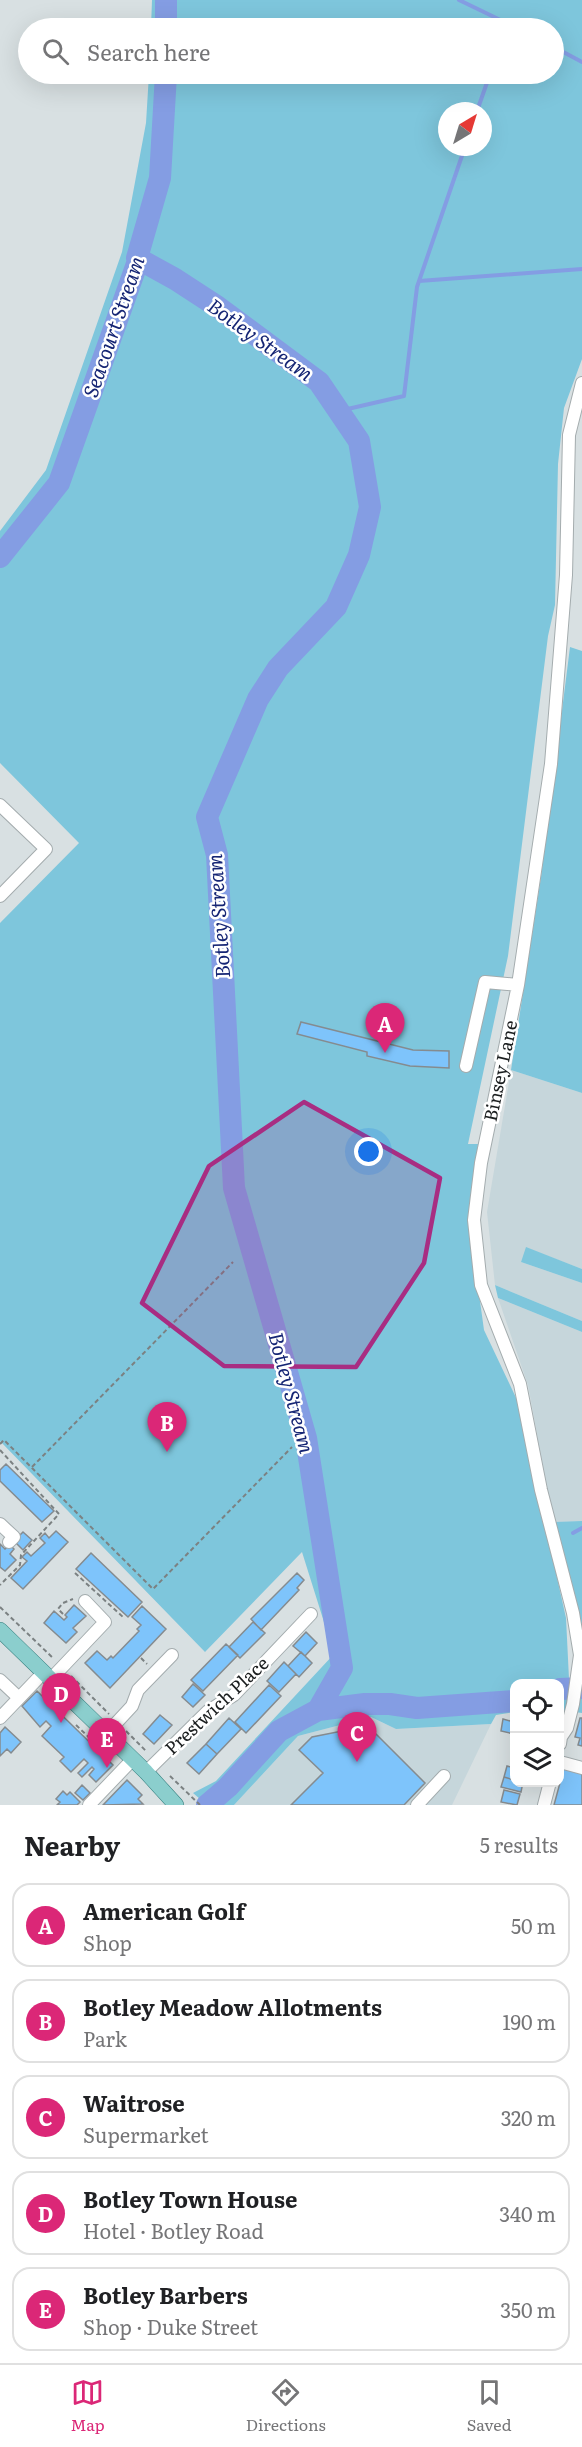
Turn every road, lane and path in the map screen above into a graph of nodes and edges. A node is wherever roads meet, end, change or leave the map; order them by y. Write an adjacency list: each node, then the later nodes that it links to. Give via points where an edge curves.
1 (582, 383): 4 (street, Binsey Lane, via 569,435 566,575 551,764)
2 (0, 805): 3 (street, via 46,849)
3 (0, 896)
4 (518, 985): 5 (street, via 485,982); 26 (street, Binsey Lane, via 481,1163 474,1220 481,1285 519,1384 573,1613 579,1673)
5 (466, 1066)
6 (233, 1262): 10 (path)
7 (0, 1444): 10 (path, via 4,1440)
8 (292, 1447): 10 (path, via 153,1589)
9 (0, 1450): 14 (path, via 59,1514 21,1555 20,1565)
10 (32, 1467)
11 (0, 1524): 12 (street, via 14,1538)
12 (9, 1542)
13 (75, 1573): 18 (path)
14 (0, 1585)
15 (84, 1601): 16 (path, via 70,1599 63,1603 58,1609); 21 (street, via 105,1622)
16 (63, 1614)
17 (311, 1614): 30 (street, Prestwich Place, via 234,1695 208,1711)
18 (124, 1618)
19 (0, 1630): 21 (main road)
20 (172, 1654): 25 (street, via 138,1690 132,1706)
21 (46, 1676): 23 (street); 25 (main road)
22 (0, 1680): 23 (street)
23 (19, 1698): 24 (street)
24 (0, 1718)
25 (106, 1734): 27 (main road)
26 (564, 1735)
27 (133, 1759): 30 (main road); 35 (street)
28 (564, 1763): 29 (street)
29 (582, 1768)
30 (146, 1772): 36 (main road)
31 (168, 1774): 37 (path)
32 (444, 1776): 34 (street)
33 (549, 1787): 39 (street)
34 (429, 1799): 38 (street)
35 (89, 1805)
36 (176, 1805)
37 (200, 1805)
38 (417, 1805)
39 (544, 1805)

